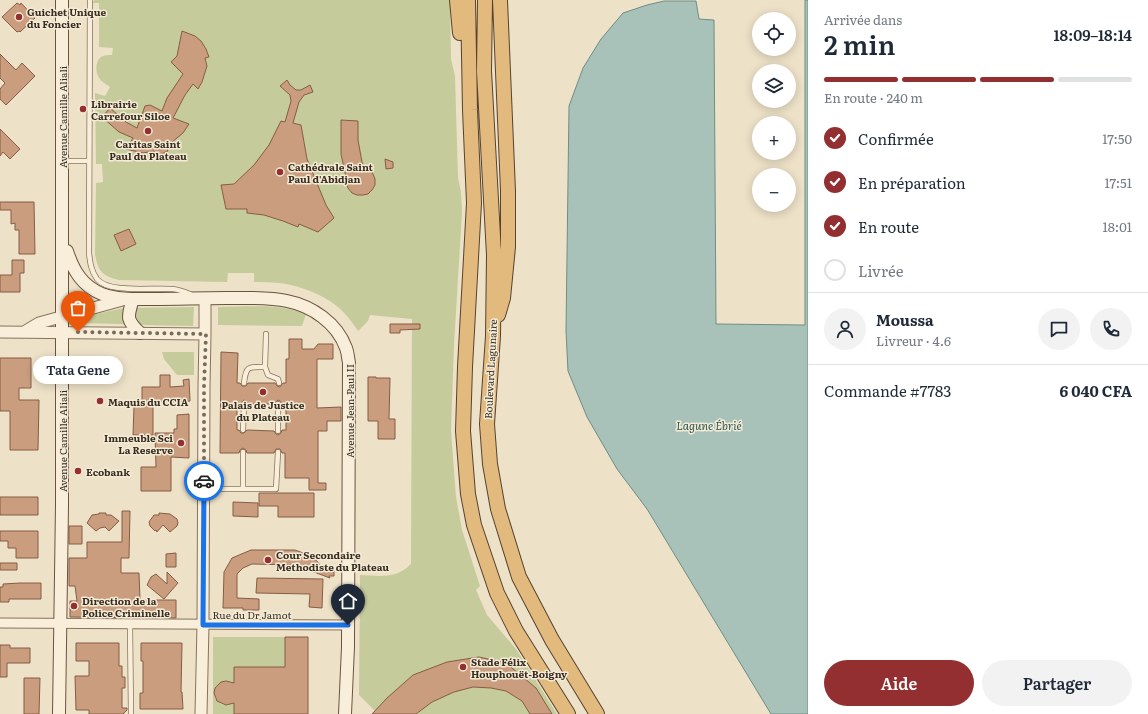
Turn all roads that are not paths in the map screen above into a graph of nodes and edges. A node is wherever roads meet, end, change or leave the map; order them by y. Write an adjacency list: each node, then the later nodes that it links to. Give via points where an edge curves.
1 (62, 0): 8 (main road, Avenue Camille Aliali)
2 (90, 0): 9 (lane)
3 (457, 0): 7 (highway)
4 (468, 0): 7 (highway)
5 (485, 0): 20 (highway, Boulevard Lagunaire, via 484,71 494,255)
6 (500, 0): 20 (highway, via 508,247 503,298)
7 (469, 88): 41 (highway, via 474,203 463,431 468,494 474,525 497,593 516,631)
8 (62, 161): 9 (lane); 10 (main road, Avenue Camille Aliali)
9 (89, 161): 11 (lane, via 89,253 91,270 98,280 110,286 172,289)
10 (62, 232): 12 (main road, Avenue Jean-Paul II, via 70,262 83,282 102,294); 13 (main road, Avenue Camille Aliali)
11 (205, 298): 12 (main road, Avenue Jean-Paul II); 18 (street); 36 (main road, Avenue Jean-Paul II, via 280,300 299,305 317,313 342,339 349,363)
12 (130, 299): 13 (street, Avenue Jean-Paul II); 17 (main road, via 128,318)
13 (62, 317): 15 (street, Avenue Jean-Paul II, via 39,323); 16 (main road, Avenue Camille Aliali)
14 (0, 332): 15 (street)
15 (24, 332): 16 (street)
16 (62, 332): 17 (street); 33 (main road, Avenue Camille Aliali)
17 (140, 332): 18 (street)
18 (206, 334): 30 (street)
19 (266, 334): 21 (lane)
20 (493, 336): 42 (highway, Boulevard Lagunaire, via 487,424 490,464 498,509 519,577 552,640)
21 (265, 367): 22 (lane, via 248,368); 23 (lane, via 268,375 278,379)
22 (244, 383)
23 (279, 383)
24 (244, 404): 26 (lane)
25 (278, 404): 27 (lane)
26 (244, 430)
27 (278, 431)
28 (243, 452): 31 (lane)
29 (278, 452): 31 (lane, via 276,489)
30 (204, 489): 31 (lane); 35 (street)
31 (243, 489)
32 (0, 623): 33 (street, Rue du Dr Jamot)
33 (60, 624): 34 (street, Rue du Dr Jamot); 37 (main road, Avenue Camille Aliali)
34 (130, 624): 35 (street, Rue du Dr Jamot); 38 (lane)
35 (203, 625): 36 (street, Rue du Dr Jamot); 39 (street)
36 (348, 625): 40 (main road, Avenue Jean-Paul II)
37 (59, 714)
38 (131, 714)
39 (201, 714)
40 (345, 714)
41 (568, 714)
42 (597, 714)

